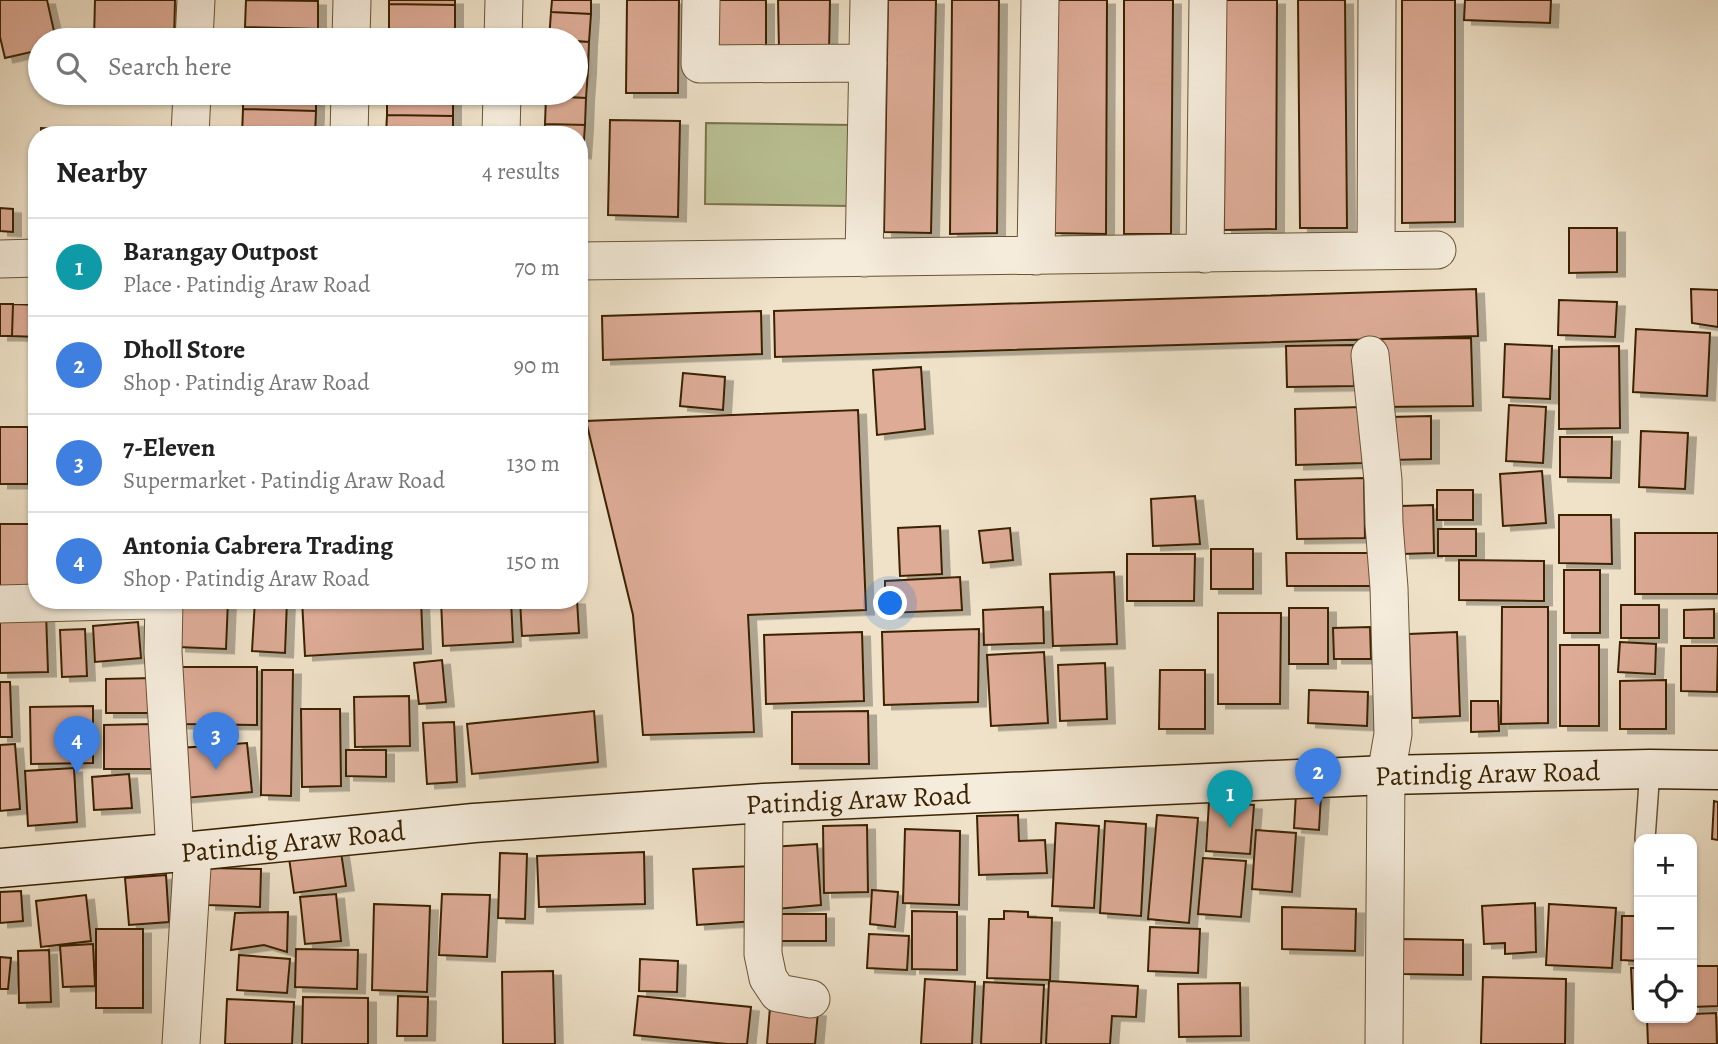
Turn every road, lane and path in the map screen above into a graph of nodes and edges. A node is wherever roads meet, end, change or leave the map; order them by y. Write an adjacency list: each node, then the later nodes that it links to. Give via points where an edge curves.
1 (196, 0): 9 (street)
2 (352, 0): 10 (street)
3 (504, 0): 11 (street)
4 (701, 0): 12 (street, via 700,64)
5 (869, 0): 12 (street)
6 (1040, 0): 22 (street)
7 (1208, 0): 21 (street)
8 (1377, 0): 20 (street)
9 (195, 28)
10 (351, 28)
11 (503, 28)
12 (868, 63): 24 (street)
13 (191, 105): 16 (street)
14 (350, 105): 17 (street)
15 (502, 105): 18 (street)
16 (190, 126)
17 (349, 126)
18 (501, 126)
19 (1437, 250): 20 (street)
20 (1376, 251): 21 (street)
21 (1205, 254): 22 (street)
22 (1036, 256): 24 (street)
23 (28, 258): 25 (street)
24 (864, 258): 26 (street)
25 (0, 259)
26 (588, 261)
27 (1370, 355): 33 (street, via 1390,588 1393,734)
28 (28, 603): 29 (street)
29 (0, 604)
30 (164, 609): 36 (street, via 163,652)
31 (1650, 769): 32 (main road, Patindig Araw Road); 33 (main road, Patindig Araw Road); 35 (lane)
32 (1718, 770)
33 (1386, 775): 34 (main road, Patindig Araw Road); 40 (street)
34 (764, 803): 36 (main road, Patindig Araw Road, via 474,823); 38 (street, via 763,954 768,978 778,993)
35 (1645, 834)
36 (184, 851): 37 (main road, Patindig Araw Road); 39 (street)
37 (0, 868)
38 (811, 999)
39 (181, 1044)
40 (1384, 1044)

